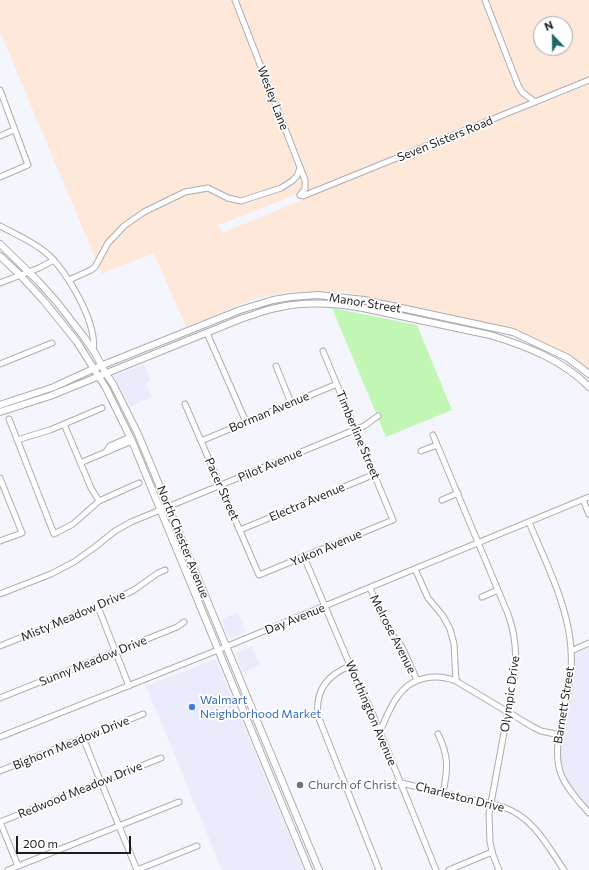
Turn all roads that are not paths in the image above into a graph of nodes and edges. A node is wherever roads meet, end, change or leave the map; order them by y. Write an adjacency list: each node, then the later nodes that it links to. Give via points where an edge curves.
1 (235, 0): 8 (street, Wesley Lane)
2 (485, 0): 5 (street, via 518,85 522,92)
3 (589, 80): 5 (street, Seven Sisters Road)
4 (0, 92): 6 (street)
5 (535, 102): 10 (street, Seven Sisters Road)
6 (14, 130): 7 (street); 9 (street, via 28,166)
7 (0, 136)
8 (300, 168): 10 (street, Wesley Lane, via 306,183); 17 (street, via 292,182 281,188 241,200 228,198 208,188 185,192 144,212 124,226 108,243 95,267)
9 (0, 177)
10 (300, 196)
11 (0, 226): 14 (street, via 45,251)
12 (0, 244): 15 (main road, North Chester Avenue)
13 (0, 256): 16 (main road, North Chester Avenue)
14 (54, 260): 15 (street); 17 (street)
15 (29, 272): 16 (street); 21 (main road, North Chester Avenue, via 56,300)
16 (20, 275): 18 (street); 26 (main road, North Chester Avenue, via 66,328)
17 (69, 280): 21 (street, via 92,329 95,343)
18 (0, 283)
19 (207, 333): 27 (main road, Manor Street); 31 (main road, Manor Street, via 275,308 344,304 507,340 551,359); 39 (street)
20 (52, 343): 23 (street)
21 (93, 351): 24 (main road, North Chester Avenue)
22 (323, 351): 30 (street, Timberline Street)
23 (0, 364)
24 (102, 366): 26 (main road, Manor Street); 27 (main road, North Chester Avenue); 28 (main road, Manor Street, via 240,310 273,300 318,295 364,300 513,332 568,358)
25 (276, 366): 32 (street)
26 (93, 369): 29 (main road, North Chester Avenue); 34 (main road, Manor Street, via 35,394)
27 (106, 374): 29 (main road, Manor Street); 59 (main road, North Chester Avenue, via 131,417)
28 (589, 374)
29 (98, 377): 36 (main road, Manor Street, via 40,400); 43 (main road, North Chester Avenue, via 115,404)
30 (337, 384): 32 (street, Borman Avenue); 41 (street, Timberline Street)
31 (589, 387)
32 (291, 403): 39 (street, Borman Avenue)
33 (185, 404): 45 (street, Pacer Street)
34 (0, 405)
35 (102, 408): 40 (street)
36 (0, 412)
37 (378, 416): 41 (street, Pilot Avenue)
38 (9, 419): 44 (street)
39 (246, 422): 45 (street, Borman Avenue)
40 (64, 424): 44 (street); 48 (street)
41 (356, 429): 49 (street, Timberline Street); 52 (street, Pilot Avenue)
42 (433, 435): 46 (street, Olympic Drive)
43 (131, 439): 48 (street, via 110,446 106,452); 60 (main road, North Chester Avenue)
44 (17, 440): 58 (street, via 54,534 73,524)
45 (201, 441): 52 (street, Pacer Street)
46 (437, 445): 47 (street); 54 (street, Olympic Drive)
47 (422, 451)
48 (80, 463): 58 (street)
49 (375, 474): 62 (street, Timberline Street); 64 (street, Electra Avenue)
50 (0, 478): 53 (street)
51 (139, 483): 58 (street)
52 (221, 485): 59 (street, Pilot Avenue); 64 (street, Pacer Street)
53 (2, 487): 65 (street, via 22,533)
54 (458, 493): 56 (street); 66 (street, Olympic Drive)
55 (589, 497): 57 (street, Day Avenue)
56 (442, 500)
57 (583, 500): 61 (street); 63 (street, Day Avenue)
58 (99, 501)
59 (168, 506): 60 (street, Pilot Avenue); 80 (main road, North Chester Avenue)
60 (160, 510): 73 (street, Pilot Avenue, via 119,528 85,555 62,568); 81 (main road, North Chester Avenue)
61 (589, 514)
62 (393, 520): 67 (street, Yukon Avenue)
63 (529, 522): 66 (street, Day Avenue); 82 (street, Barnett Street, via 562,604)
64 (240, 530): 70 (street, Pacer Street)
65 (0, 541)
66 (478, 543): 68 (street, Day Avenue); 72 (street, Olympic Drive)
67 (304, 557): 70 (street, Yukon Avenue); 75 (street, Worthington Avenue)
68 (415, 569): 71 (street, Day Avenue); 86 (street, via 428,598 450,629 454,644)
69 (165, 570): 76 (street, Misty Meadow Drive, via 123,596)
70 (259, 576)
71 (370, 588): 75 (street, Day Avenue); 85 (street, Melrose Avenue, via 387,626 402,647)
72 (498, 590): 74 (street); 89 (street, Olympic Drive, via 513,631 516,652)
73 (0, 594)
74 (482, 597)
75 (325, 606): 80 (street, Day Avenue); 84 (street, Worthington Avenue)
76 (98, 607): 79 (street, Misty Meadow Drive); 83 (street)
77 (184, 622): 83 (street, Sunny Meadow Drive, via 178,627)
78 (589, 644): 82 (street)
79 (0, 646)
80 (226, 647): 81 (street, Day Avenue); 97 (main road, North Chester Avenue)
81 (218, 650): 87 (street, Day Avenue); 92 (main road, North Chester Avenue)
82 (571, 651): 94 (street, Barnett Street, via 569,688)
83 (116, 652): 87 (street); 88 (street, Sunny Meadow Drive)
84 (350, 666): 91 (street, Worthington Avenue); 119 (street, via 337,672 324,686 317,703 318,716)
85 (417, 680): 86 (street, via 436,676); 91 (street, via 398,696)
86 (456, 681): 89 (street)
87 (129, 686): 95 (street, Day Avenue)
88 (0, 698)
89 (508, 713): 94 (street, via 534,728); 106 (street, Olympic Drive)
90 (143, 714): 96 (street, Bighorn Meadow Drive)
91 (380, 732): 103 (street, Worthington Avenue)
92 (253, 734): 97 (main road, via 264,749); 98 (main road, North Chester Avenue)
93 (438, 734): 104 (street, via 444,746 447,762)
94 (560, 735): 108 (street, Barnett Street, via 557,753 560,773)
95 (0, 737)
96 (83, 738): 101 (street, Bighorn Meadow Drive); 102 (street)
97 (269, 749): 100 (main road, North Chester Avenue)
98 (262, 756): 100 (main road); 107 (main road, North Chester Avenue)
99 (161, 758): 102 (street, Redwood Meadow Drive)
100 (277, 768): 110 (main road, North Chester Avenue)
101 (0, 771)
102 (101, 782): 109 (street, Redwood Meadow Drive); 111 (street)
103 (400, 783): 104 (street, Charleston Drive); 120 (street, Worthington Avenue)
104 (443, 793): 106 (street, Charleston Drive)
105 (179, 802): 111 (street)
106 (490, 804): 113 (street, Olympic Drive, via 488,832); 123 (street, Charleston Drive, via 510,810 529,822)
107 (282, 805): 110 (main road); 117 (main road, North Chester Avenue)
108 (589, 813)
109 (0, 822): 114 (street)
110 (300, 824): 118 (main road, North Chester Avenue)
111 (119, 826): 114 (street); 116 (street)
112 (197, 846): 116 (street)
113 (492, 852): 121 (street); 122 (street, Olympic Drive)
114 (18, 866): 115 (street)
115 (8, 870)
116 (137, 870)
117 (309, 870)
118 (319, 870)
119 (379, 870)
120 (436, 870)
121 (449, 870)
122 (499, 870)
123 (564, 870)

